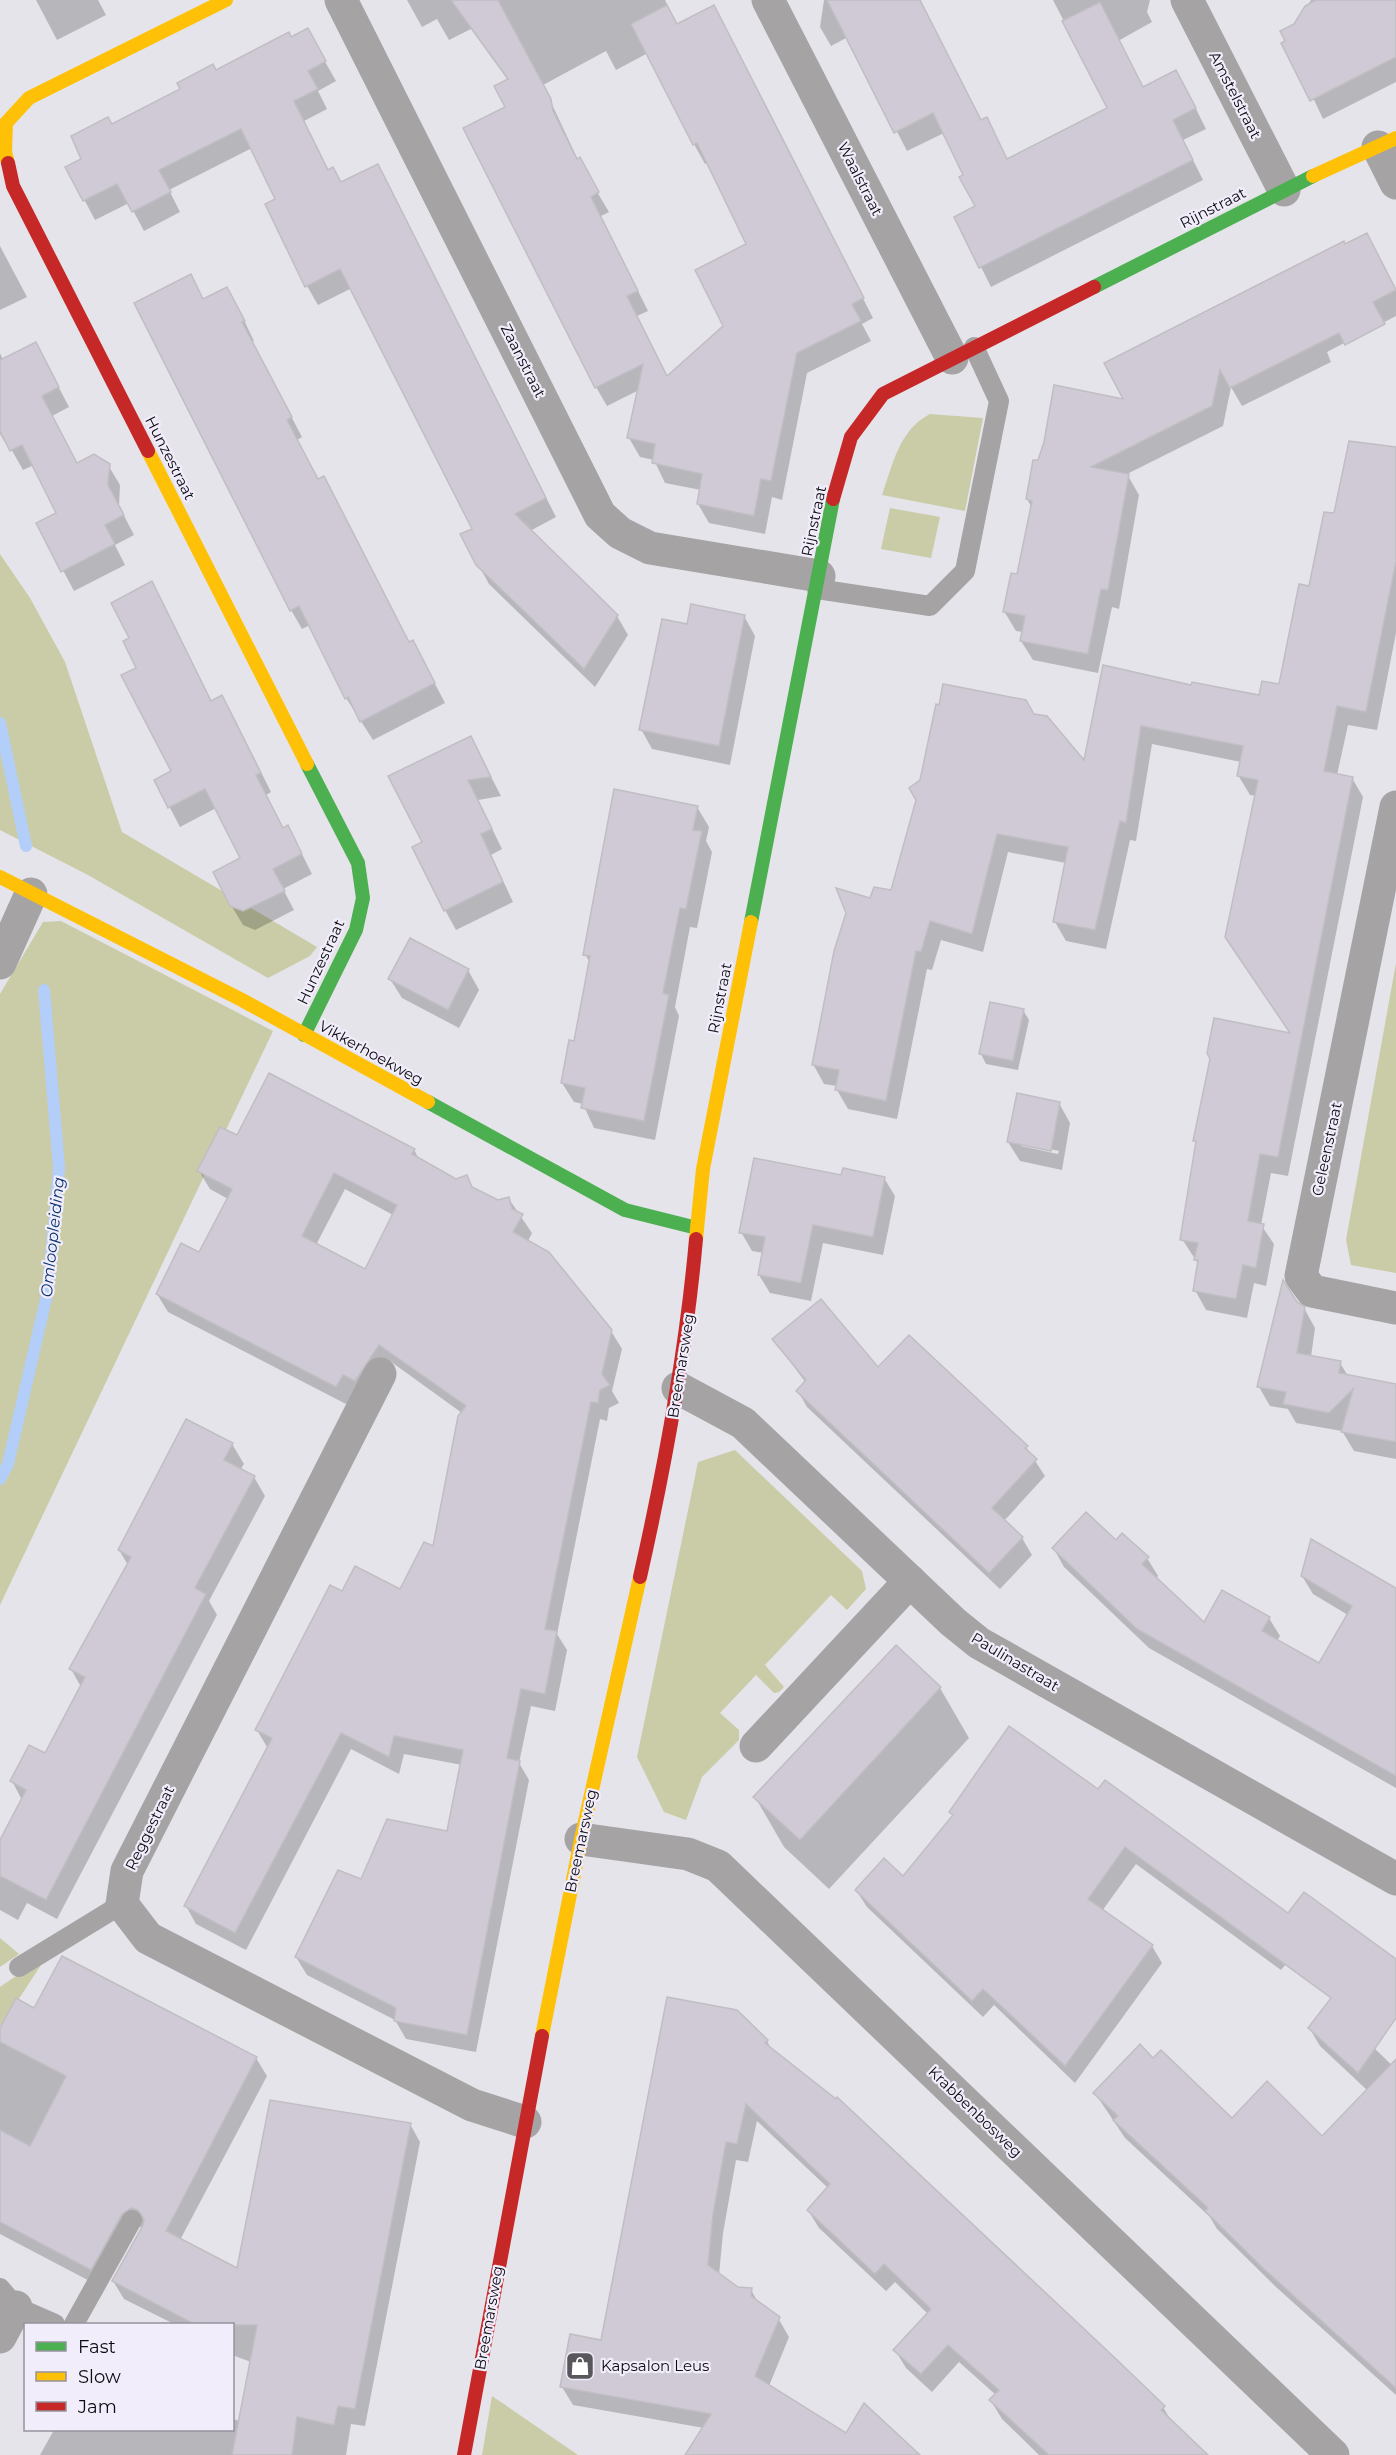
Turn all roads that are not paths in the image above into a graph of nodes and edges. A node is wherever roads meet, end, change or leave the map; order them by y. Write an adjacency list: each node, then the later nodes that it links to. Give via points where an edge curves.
1 (226, 0): 15 (street, Hunzestraat, via 29,98 6,123 5,152 13,186 358,863 363,898 356,930)
2 (341, 0): 9 (street, Zaanstraat, via 600,515 620,533 650,548)
3 (768, 0): 8 (street, Waalstraat)
4 (1187, 0): 7 (street, Amstelstraat)
5 (1387, 143): 6 (street); 7 (street, Rijnstraat)
6 (1396, 183)
7 (1284, 190): 8 (street, Rijnstraat)
8 (963, 352): 9 (street, Rijnstraat, via 883,394 851,437 832,503); 9 (lane, via 999,401 965,571 930,606)
9 (818, 582): 16 (street, Rijnstraat, via 703,1169)
10 (1396, 807): 13 (street, Geleenstraat)
11 (0, 877): 12 (street, Vikkerhoekweg)
12 (31, 894): 14 (street); 15 (street, Vikkerhoekweg, via 110,931)
13 (1385, 921): 17 (street, Geleenstraat, via 1301,1275 1311,1291)
14 (0, 963)
15 (304, 1035): 16 (street, Vikkerhoekweg, via 625,1210)
16 (698, 1228): 19 (street, Breemarsweg)
17 (1396, 1308)
18 (380, 1374): 24 (street, Reggestraat, via 127,1871)
19 (678, 1388): 20 (street, Paulinastraat, via 743,1422); 22 (street, Breemarsweg, via 661,1484)
20 (910, 1581): 21 (street); 23 (street, Paulinastraat, via 979,1643)
21 (756, 1746)
22 (581, 1839): 26 (street, Breemarsweg); 33 (street, Krabbenbosweg, via 688,1854 718,1866)
23 (1396, 1880)
24 (122, 1904): 25 (lane); 26 (street, via 148,1938 472,2105)
25 (19, 1967)
26 (525, 2122): 32 (street, Breemarsweg)
27 (132, 2220): 30 (lane)
28 (8, 2298): 29 (lane); 31 (street)
29 (52, 2323)
30 (75, 2323)
31 (0, 2337)
32 (464, 2455)
33 (1333, 2455)

